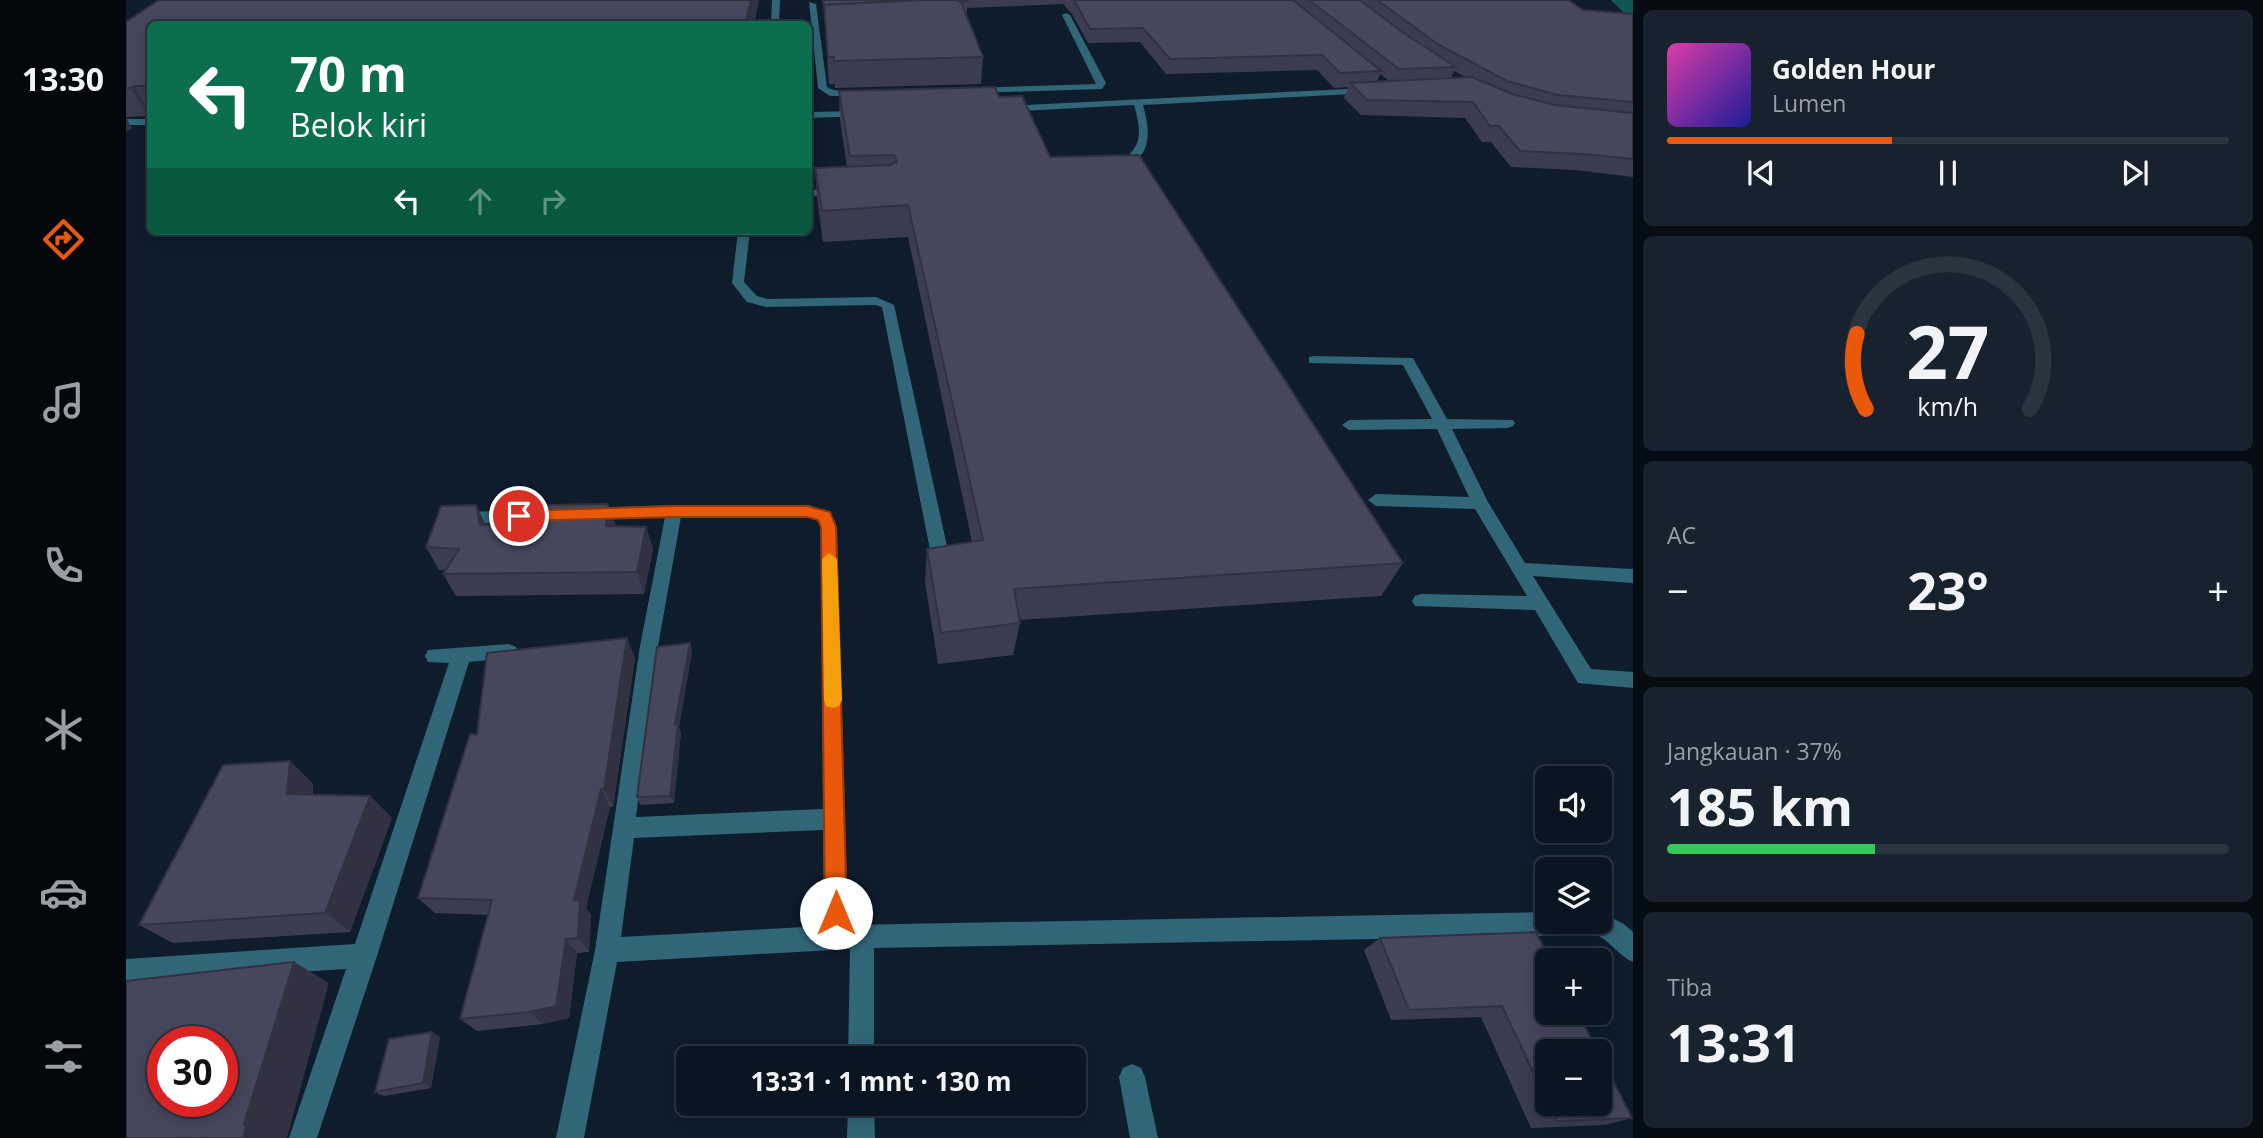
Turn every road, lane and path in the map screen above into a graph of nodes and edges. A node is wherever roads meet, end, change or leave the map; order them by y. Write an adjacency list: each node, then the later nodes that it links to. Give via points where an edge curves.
1 (776, 0): 4 (street)
2 (812, 4): 6 (street)
3 (1066, 15): 7 (street, via 1102,83 1099,86)
4 (775, 21)
5 (830, 25): 6 (street)
6 (812, 26): 9 (street, via 823,88 830,93)
7 (965, 91)
8 (1377, 91): 10 (street)
9 (872, 94)
10 (1138, 104): 11 (street); 18 (street, via 1146,132 1143,147)
11 (1023, 109): 12 (street); 15 (street)
12 (996, 110)
13 (877, 113): 14 (street)
14 (812, 115)
15 (1028, 121)
16 (126, 122): 17 (street)
17 (147, 122)
18 (1106, 174)
19 (849, 192): 20 (street)
20 (812, 193)
21 (744, 235): 30 (street, via 738,283 752,299 888,305)
22 (1314, 360): 24 (street, via 1408,361)
23 (1508, 423): 24 (street)
24 (1443, 424): 25 (street); 27 (street)
25 (1349, 425)
26 (1376, 500): 27 (street)
27 (1480, 503): 31 (street)
28 (674, 511): 29 (street); 39 (street, via 807,511 828,522); 40 (street, via 642,647)
29 (467, 518)
30 (941, 560)
31 (1521, 569): 32 (street); 34 (street)
32 (1633, 576)
33 (1422, 601): 34 (street)
34 (1542, 603): 38 (street, via 1585,677)
35 (529, 651): 36 (street)
36 (463, 654): 37 (street); 45 (street)
37 (435, 656)
38 (1633, 680)
39 (835, 819): 40 (street); 41 (street)
40 (624, 828): 43 (street)
41 (836, 937): 42 (street); 43 (street)
42 (862, 938): 44 (street, via 1598,923 1616,932); 47 (street)
43 (607, 950): 51 (street)
44 (1633, 950)
45 (365, 956): 46 (street); 50 (street)
46 (126, 971)
47 (861, 1046)
48 (1132, 1077): 53 (street)
49 (861, 1116): 52 (street)
50 (303, 1138)
51 (570, 1138)
52 (860, 1138)
53 (1144, 1138)

